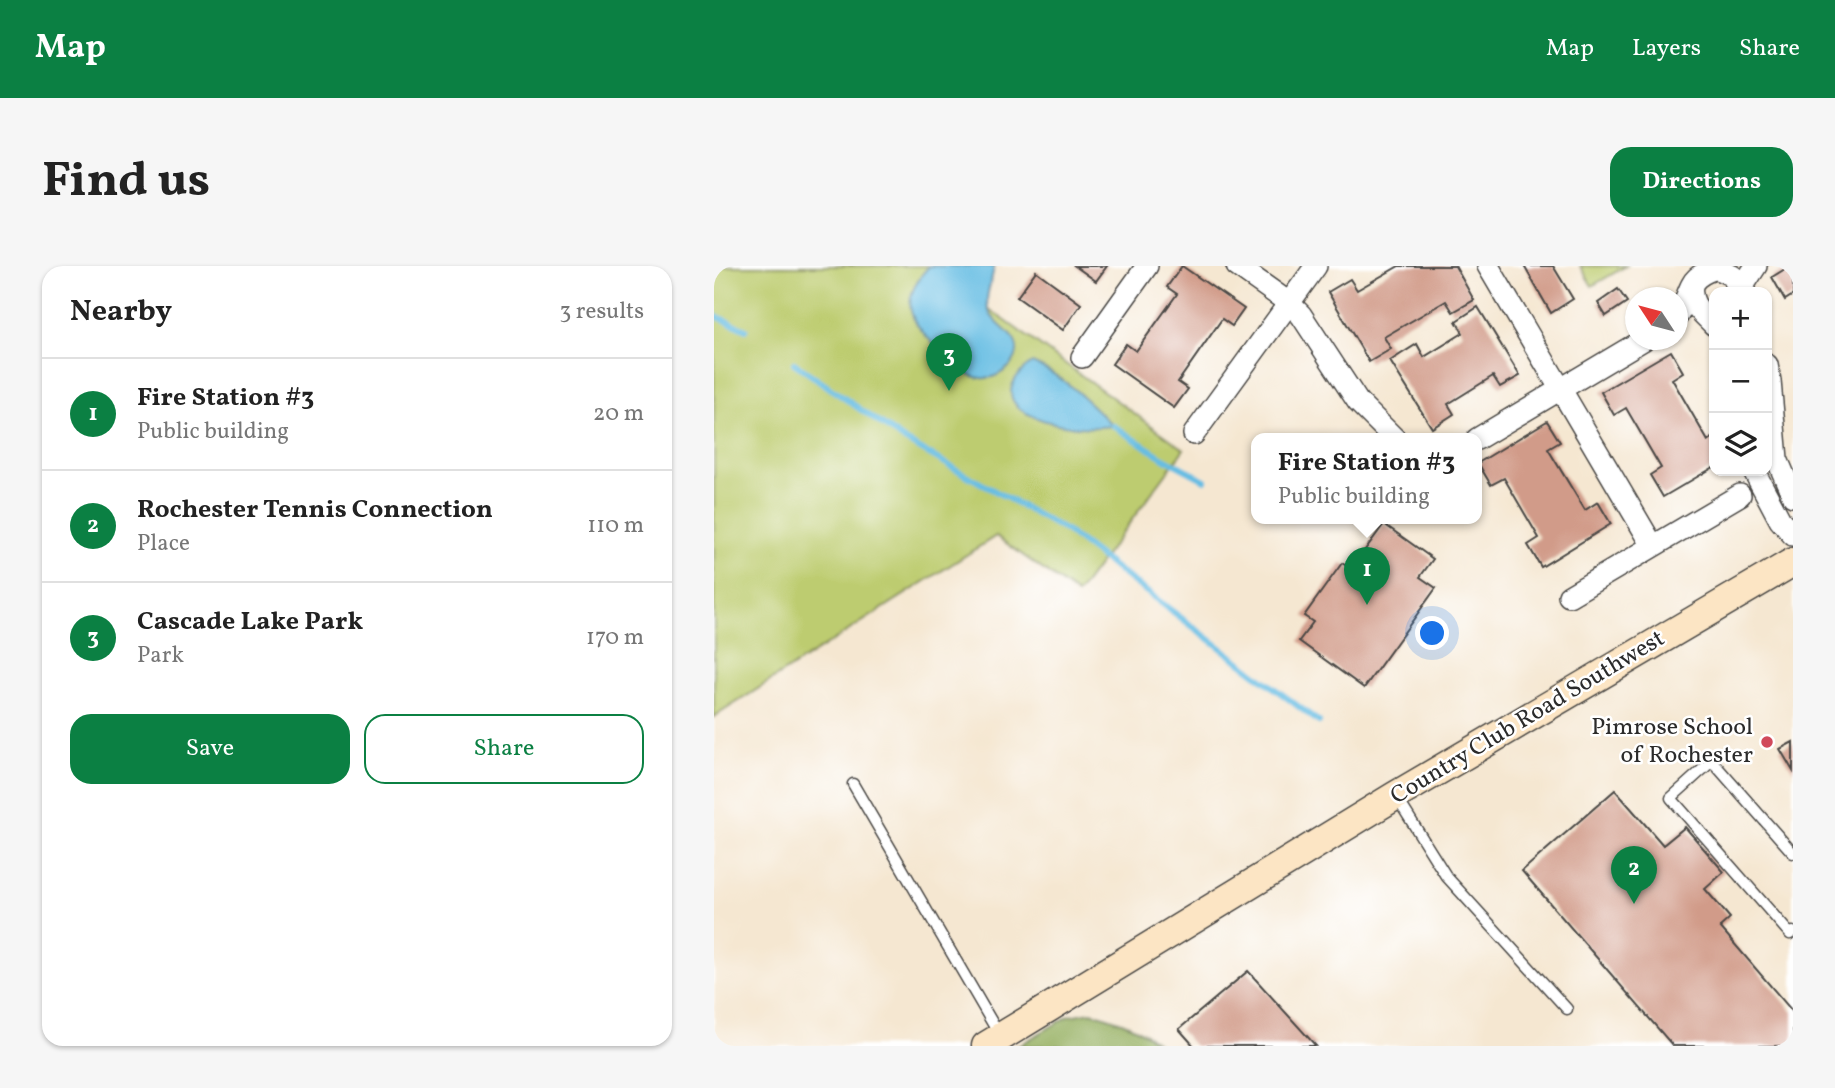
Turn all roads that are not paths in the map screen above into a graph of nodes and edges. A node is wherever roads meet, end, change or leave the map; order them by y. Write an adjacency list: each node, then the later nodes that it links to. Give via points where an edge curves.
1 (1147, 266): 16 (street)
2 (1237, 266): 11 (street)
3 (1315, 266): 11 (street)
4 (1489, 266): 17 (street)
5 (1756, 266): 9 (street)
6 (1719, 267): 7 (street, via 1698,275); 8 (street, via 1733,276)
7 (1692, 285): 10 (street); 12 (street, via 1694,304)
8 (1737, 287)
9 (1742, 287)
10 (1688, 294)
11 (1289, 303): 19 (street, via 1309,325 1358,402); 20 (street)
12 (1709, 317)
13 (1709, 319): 14 (street)
14 (1688, 321)
15 (1626, 350): 17 (street)
16 (1082, 358)
17 (1560, 388): 21 (street); 26 (street)
18 (1772, 426): 24 (street, via 1777,459)
19 (1389, 433)
20 (1194, 434)
21 (1482, 436)
22 (1757, 476): 25 (street)
23 (1740, 495): 26 (street)
24 (1793, 496)
25 (1793, 535)
26 (1653, 546): 28 (street)
27 (1793, 562): 30 (main road, Country Club Road Southwest)
28 (1569, 596)
29 (853, 784): 34 (lane)
30 (1395, 796): 33 (lane, via 1446,876); 34 (main road, Country Club Road Southwest)
31 (1793, 853): 32 (lane, via 1712,761 1671,797)
32 (1792, 935)
33 (1566, 1009)
34 (993, 1041)

